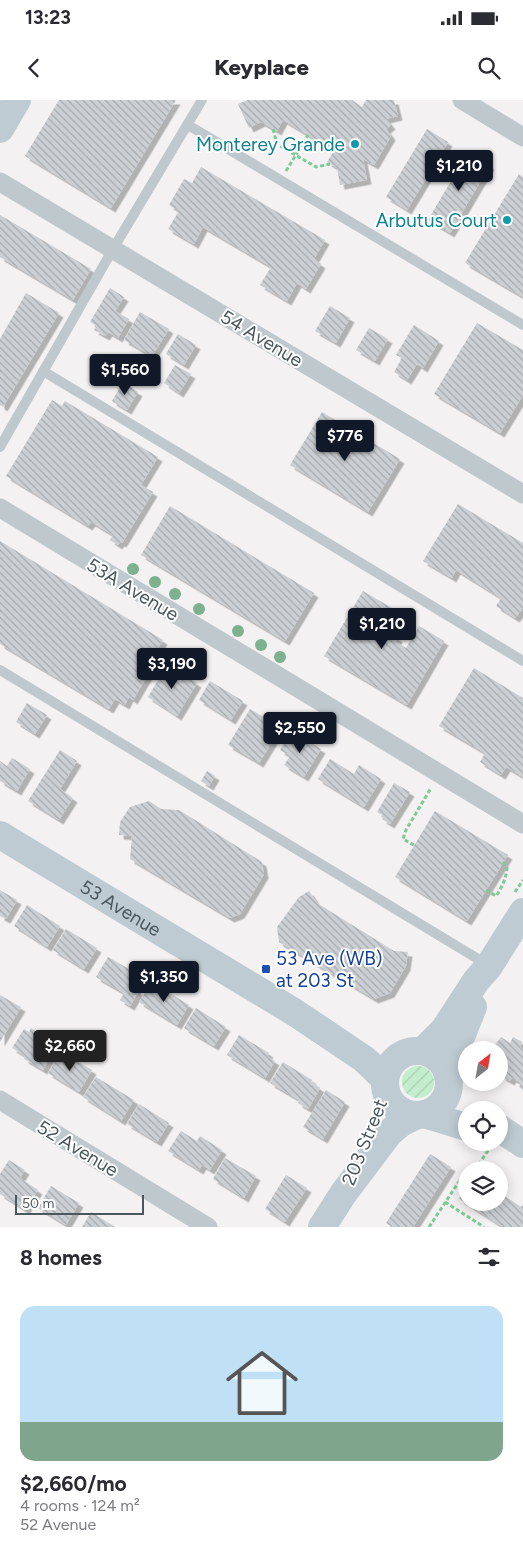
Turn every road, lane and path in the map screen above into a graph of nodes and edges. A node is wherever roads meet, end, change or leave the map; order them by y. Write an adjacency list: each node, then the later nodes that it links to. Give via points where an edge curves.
1 (17, 100): 5 (main road)
2 (202, 100): 4 (lane)
3 (462, 100): 8 (street)
4 (188, 125): 11 (lane); 13 (lane)
5 (0, 129)
6 (273, 129): 9 (path, via 277,144)
7 (308, 135): 9 (path)
8 (523, 137)
9 (296, 155): 10 (path, via 316,167); 11 (path)
10 (330, 164)
11 (280, 180): 14 (lane)
12 (0, 182): 13 (street, 54 Avenue)
13 (113, 249): 15 (lane); 17 (street, 54 Avenue)
14 (523, 325)
15 (43, 371): 16 (lane); 19 (lane)
16 (0, 448)
17 (523, 494)
18 (0, 508): 22 (street, 53A Avenue)
19 (523, 661)
20 (0, 670): 28 (lane)
21 (431, 787): 24 (path, via 405,834 404,839)
22 (523, 824)
23 (0, 836): 29 (main road, 53 Avenue)
24 (414, 845)
25 (503, 862): 26 (path, via 507,868 503,886 496,896)
26 (486, 890)
27 (523, 912): 28 (main road)
28 (489, 966): 30 (main road, via 444,1030); 31 (main road)
29 (294, 1012): 30 (main road, 53 Avenue, via 372,1042); 32 (main road, 53 Avenue, via 364,1059)
30 (417, 1051): 31 (main road, via 433,1054 447,1070); 32 (main road, via 402,1054 394,1060 388,1069)
31 (449, 1078): 34 (main road); 35 (main road, via 444,1101 437,1108)
32 (386, 1085): 35 (main road, via 390,1100 397,1108 406,1113); 40 (main road, 203 Street, via 374,1124)
33 (0, 1100): 42 (street, 52 Avenue)
34 (463, 1101)
35 (421, 1114): 36 (main road); 40 (main road, 203 Street, via 389,1133)
36 (458, 1125)
37 (508, 1141): 38 (main road)
38 (523, 1145)
39 (458, 1181): 41 (path)
40 (343, 1194): 43 (main road, 203 Street)
41 (445, 1202): 44 (path); 45 (path)
42 (208, 1227)
43 (322, 1227)
44 (429, 1227)
45 (484, 1227)

